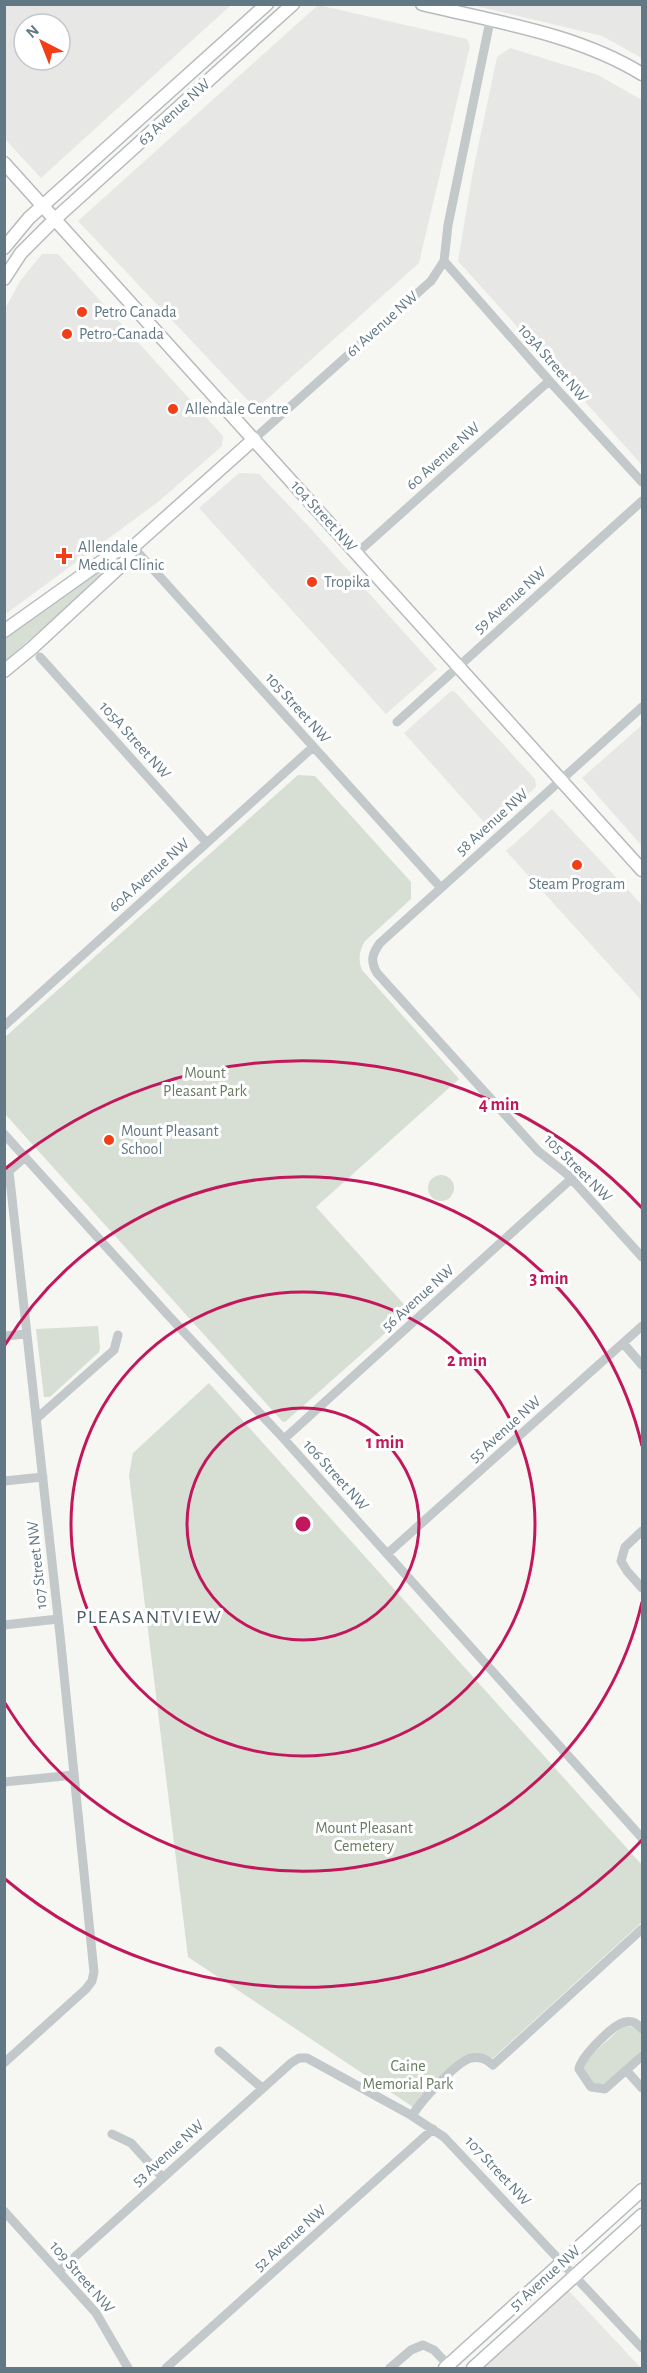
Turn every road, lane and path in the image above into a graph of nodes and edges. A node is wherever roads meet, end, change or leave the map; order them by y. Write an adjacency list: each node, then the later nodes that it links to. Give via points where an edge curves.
1 (267, 4): 7 (main road, 63 Avenue NW)
2 (293, 4): 8 (main road, 63 Avenue NW)
3 (422, 4): 4 (main road)
4 (490, 21): 5 (main road, via 577,43); 10 (street, 61 Avenue NW)
5 (642, 74)
6 (4, 163): 7 (main road, 104 Street NW)
7 (44, 206): 8 (main road, 104 Street NW); 9 (main road, 63 Avenue NW)
8 (55, 219): 11 (main road, 63 Avenue NW, via 21,253); 13 (main road, 104 Street NW)
9 (4, 248)
10 (444, 261): 12 (street, 103A Street NW); 13 (street, 61 Avenue NW, via 431,281)
11 (4, 279)
12 (549, 381): 14 (street, 103A Street NW); 17 (street, 60 Avenue NW)
13 (254, 439): 16 (main road, 61 Avenue NW); 17 (main road, 104 Street NW)
14 (642, 482)
15 (642, 501): 22 (street, 59 Avenue NW)
16 (133, 547): 19 (main road, 61 Avenue NW, via 115,552); 23 (main road, 61 Avenue NW, via 124,562); 26 (street, 105 Street NW)
17 (357, 553): 22 (main road, 104 Street NW)
18 (4, 620): 19 (main road)
19 (20, 620): 20 (main road, 61 Avenue NW)
20 (4, 631)
21 (40, 657): 28 (street, 105A Street NW)
22 (459, 666): 25 (street, 59 Avenue NW); 27 (main road, 104 Street NW)
23 (4, 671)
24 (642, 707): 27 (street, 58 Avenue NW)
25 (397, 722)
26 (313, 747): 28 (street, 60A Avenue NW); 30 (street, 105 Street NW)
27 (561, 780): 29 (main road, 104 Street NW); 30 (street, 58 Avenue NW)
28 (207, 843): 32 (street, 60A Avenue NW)
29 (642, 870)
30 (441, 888): 31 (street, 58 Avenue NW, via 380,943 373,955)
31 (373, 965): 35 (street, 105 Street NW, via 538,1151)
32 (4, 1026)
33 (4, 1134): 34 (street, 106 Street NW)
34 (25, 1157): 38 (street, 107 Street NW, via 9,1171); 44 (street, 106 Street NW)
35 (571, 1179): 36 (street, 105 Street NW); 44 (street, 56 Avenue NW)
36 (642, 1257)
37 (642, 1326): 41 (street, 55 Avenue NW)
38 (26, 1334): 40 (street); 43 (street, 107 Street NW)
39 (118, 1335): 43 (street, via 114,1350)
40 (4, 1336)
41 (623, 1344): 42 (street); 48 (street, 55 Avenue NW)
42 (642, 1365)
43 (36, 1419): 45 (street, 107 Street NW)
44 (284, 1439): 48 (street, 106 Street NW)
45 (43, 1476): 46 (street); 50 (street, 107 Street NW)
46 (4, 1481)
47 (642, 1530): 49 (street, via 625,1547 621,1561)
48 (387, 1554): 54 (street, 106 Street NW)
49 (642, 1588)
50 (58, 1619): 51 (street); 52 (street, 107 Street NW)
51 (4, 1624)
52 (74, 1775): 53 (street); 60 (street, 107 Street NW, via 93,1977 87,1989)
53 (4, 1782)
54 (642, 1838)
55 (642, 1929): 64 (street, via 492,2065 480,2057 467,2059 426,2097)
56 (642, 2028): 61 (street, via 633,2022 618,2025 584,2056 579,2070 591,2087 598,2090 605,2089)
57 (219, 2051): 62 (street)
58 (642, 2056): 61 (street)
59 (299, 2058): 62 (street, 53 Avenue NW); 64 (street, 107 Street NW, via 316,2062)
60 (4, 2063)
61 (626, 2070): 63 (street)
62 (262, 2088): 67 (street, 53 Avenue NW)
63 (642, 2088)
64 (412, 2116): 65 (street, 107 Street NW)
65 (433, 2129): 71 (street, 107 Street NW); 77 (street, 52 Avenue NW)
66 (112, 2134): 67 (street, via 131,2144)
67 (163, 2178): 72 (street, 53 Avenue NW)
68 (642, 2190): 71 (main road, 51 Avenue NW)
69 (4, 2211): 72 (street, 109 Street NW)
70 (642, 2215): 73 (main road, 51 Avenue NW)
71 (562, 2262): 73 (street, 107 Street NW); 75 (main road, 51 Avenue NW)
72 (59, 2271): 76 (street, 109 Street NW, via 96,2313)
73 (575, 2276): 74 (street, 107 Street NW); 79 (main road, 51 Avenue NW)
74 (642, 2348)
75 (448, 2367): 78 (street, 51 Avenue NW, via 434,2350 423,2345)
76 (128, 2368)
77 (166, 2368)
78 (390, 2368)
79 (473, 2368)

